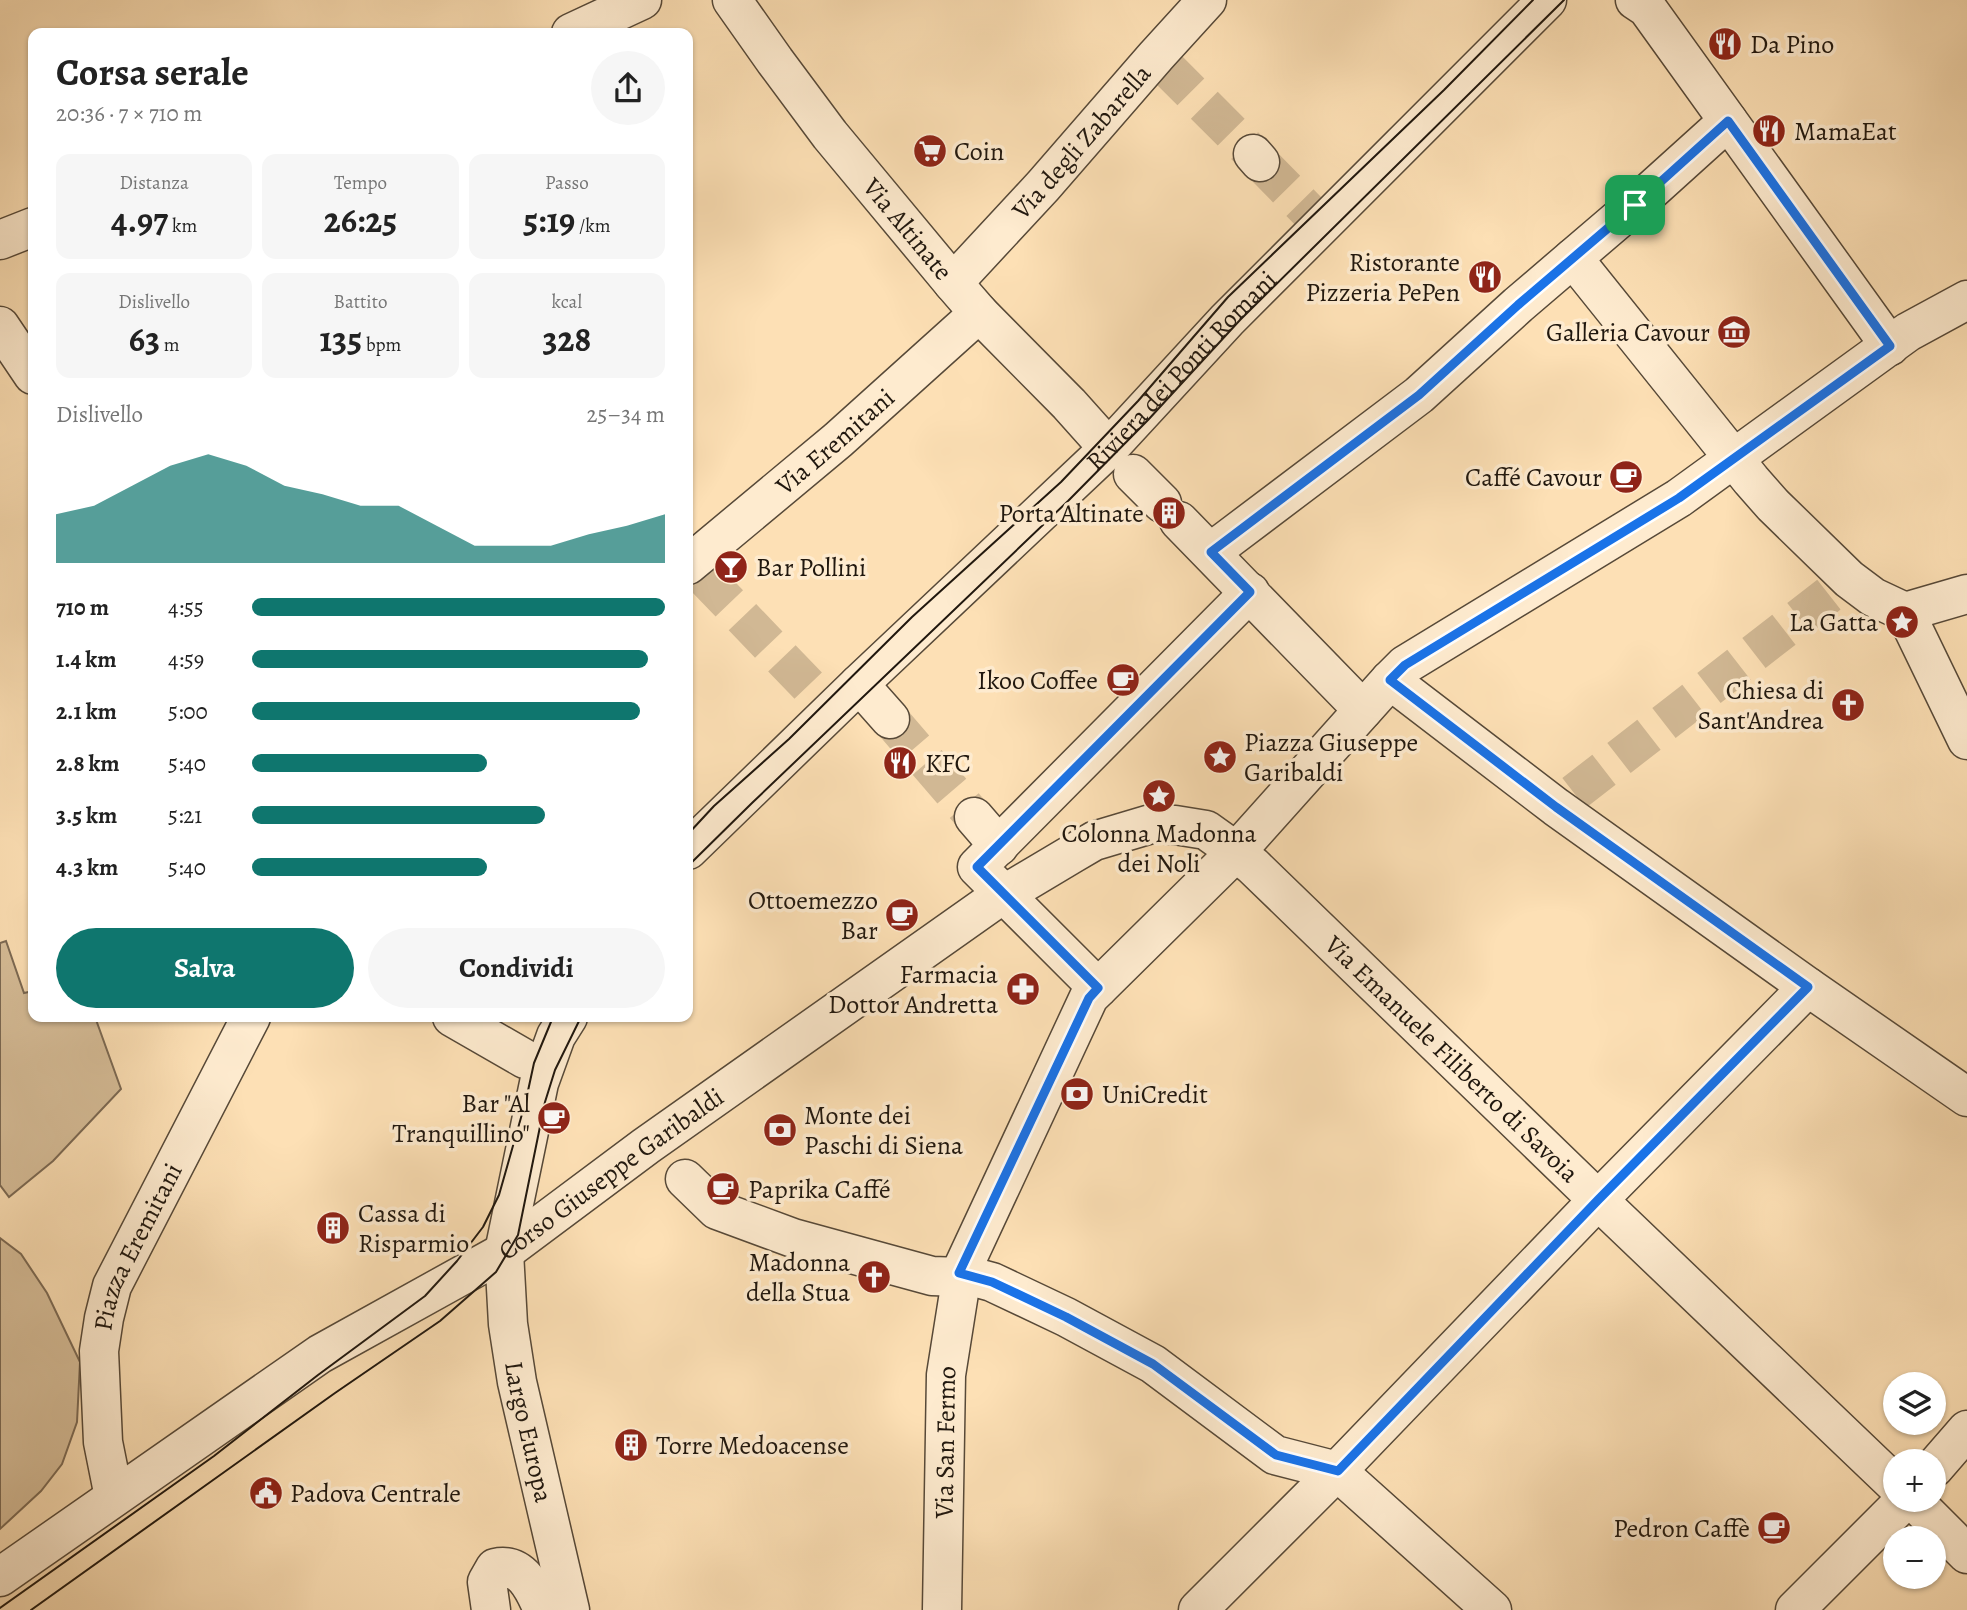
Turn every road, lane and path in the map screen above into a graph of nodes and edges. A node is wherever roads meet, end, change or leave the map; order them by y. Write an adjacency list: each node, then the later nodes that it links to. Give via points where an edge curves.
1 (642, 0): 6 (street)
2 (732, 0): 9 (street, Via Altinate, via 830,135)
3 (1208, 0): 9 (street, Via degli Zabarella, via 1160,60)
4 (1548, 0): 23 (street, Riviera dei Ponti Romani, via 1318,220 1108,449)
5 (1635, 0): 7 (street, via 1647,8)
6 (582, 28)
7 (1721, 111): 8 (street); 13 (street)
8 (1573, 258): 16 (street); 19 (street, via 1419,395)
9 (953, 283): 11 (street, Via Altinate)
10 (1967, 300): 13 (street)
11 (979, 313): 15 (street, Via Altinate); 18 (street, Via Eremitani)
12 (0, 326): 14 (street)
13 (1899, 339): 16 (street)
14 (28, 368)
15 (1103, 442)
16 (1742, 469): 21 (street, via 1840,586); 22 (street, via 1679,498 1405,665)
17 (1133, 474): 19 (street)
18 (693, 568)
19 (1232, 574): 24 (street); 29 (street)
20 (1967, 594): 21 (street)
21 (1905, 612): 26 (street)
22 (1390, 680): 24 (street); 32 (street, via 1565,800)
23 (859, 684): 25 (street); 28 (street, Riviera dei Ponti Romani, via 825,704)
24 (1363, 710): 30 (street)
25 (890, 719)
26 (1967, 740)
27 (974, 817): 29 (street)
28 (693, 845)
29 (999, 846): 31 (street, via 977,867)
30 (1245, 859): 31 (street, via 1206,830 1151,824 1094,841); 33 (street); 40 (street, Via Emanuele Filiberto di Savoia)
31 (1004, 894): 33 (street); 41 (street, Corso Giuseppe Garibaldi, via 646,1146)
32 (1808, 987): 38 (street); 40 (street)
33 (1094, 993): 42 (street, Via San Fermo)
34 (248, 1022): 47 (street, Piazza Eremitani, via 112,1286 99,1351 103,1442)
35 (461, 1022): 37 (street)
36 (565, 1022): 41 (street, via 539,1083)
37 (525, 1059)
38 (1967, 1097)
39 (685, 1180): 42 (street, via 717,1210 793,1238 932,1276)
40 (1598, 1200): 45 (street); 46 (street, Via Emanuele Filiberto di Savoia)
41 (504, 1252): 47 (street, Corso Giuseppe Garibaldi, via 320,1354); 54 (street, Largo Europa, via 517,1382)
42 (960, 1275): 45 (street, via 992,1282 1153,1364 1276,1455); 55 (street, Via San Fermo, via 946,1375)
43 (1967, 1430): 44 (street)
44 (1946, 1454)
45 (1338, 1471): 56 (street); 57 (street)
46 (1883, 1472)
47 (114, 1497): 51 (street, Corso Giuseppe Garibaldi)
48 (1893, 1512): 58 (street)
49 (1925, 1512): 50 (street)
50 (1967, 1555)
51 (0, 1577)
52 (491, 1610): 53 (street, via 487,1582 495,1568 505,1566 530,1581)
53 (543, 1610)
54 (570, 1610)
55 (942, 1610)
56 (1198, 1610)
57 (1492, 1610)
58 (1796, 1610)

